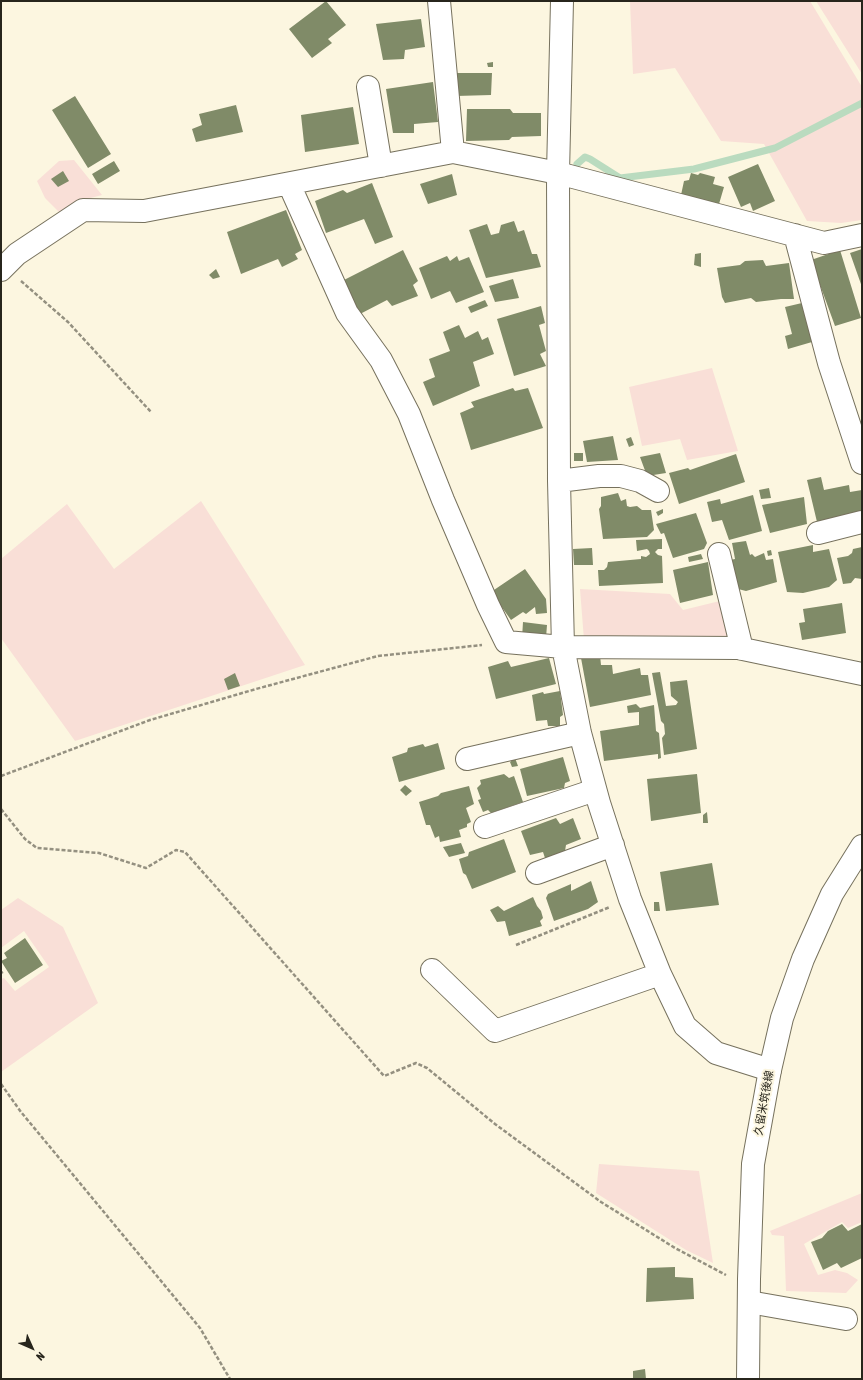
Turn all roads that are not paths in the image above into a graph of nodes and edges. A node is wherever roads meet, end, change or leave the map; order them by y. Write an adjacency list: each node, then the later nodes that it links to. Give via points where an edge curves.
1 (439, 1): 4 (street)
2 (562, 1): 6 (street)
3 (368, 88): 5 (street)
4 (454, 152): 5 (street); 6 (street)
5 (381, 166): 7 (street)
6 (558, 173): 8 (street); 12 (street)
7 (289, 184): 10 (street, via 144,211 83,210 17,254); 17 (street, via 347,313 381,360 409,414 443,500 506,642)
8 (795, 235): 9 (street, via 824,243); 11 (street, via 829,363)
9 (862, 235)
10 (2, 268)
11 (862, 463)
12 (558, 481): 13 (street, via 621,476 640,481); 17 (street)
13 (658, 491)
14 (862, 522): 15 (street)
15 (818, 533)
16 (719, 554): 18 (street)
17 (562, 647): 18 (street); 20 (street)
18 (742, 649): 19 (street)
19 (862, 674)
20 (580, 733): 21 (street); 22 (street)
21 (467, 759)
22 (596, 790): 23 (street); 24 (street)
23 (485, 827)
24 (612, 844): 26 (street); 28 (street, via 630,899)
25 (862, 846): 29 (street, 久留米筑後線, via 832,894 803,959 782,1018)
26 (537, 873)
27 (432, 970): 28 (street, via 494,1031)
28 (660, 974): 29 (street, via 685,1026 690,1031 716,1053)
29 (770, 1070): 30 (street, 久留米筑後線, via 753,1164)
30 (749, 1302): 31 (street); 32 (street, 久留米筑後線)
31 (846, 1319)
32 (748, 1379)

